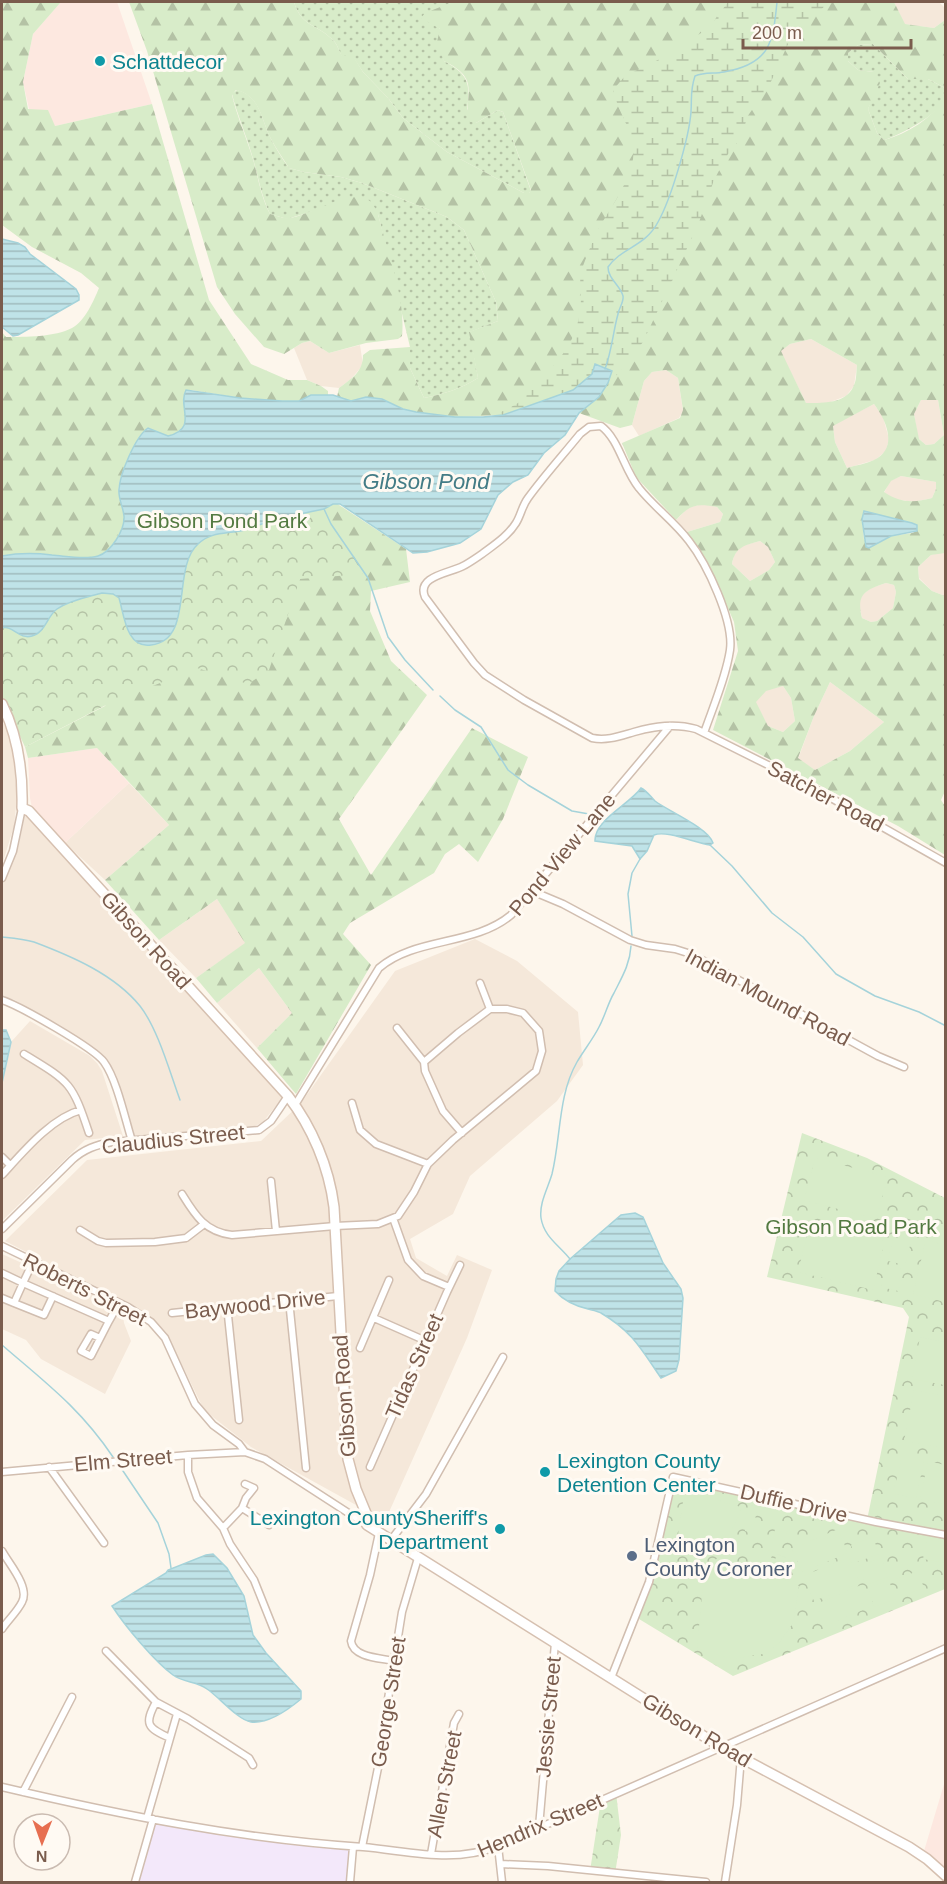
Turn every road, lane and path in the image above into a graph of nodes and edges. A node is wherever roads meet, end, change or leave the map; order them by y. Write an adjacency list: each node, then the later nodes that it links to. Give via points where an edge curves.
1 (2, 704): 2 (street)
2 (4, 718): 5 (street, via 18,754)
3 (670, 726): 4 (street); 4 (street, via 651,727 610,739 587,736 485,675 424,594 430,579 463,566 511,530 535,489 580,434 593,426 608,432 633,480 689,541 720,603 730,648); 8 (street, Pond View Lane)
4 (704, 733): 6 (street, Satcher Road, via 823,793)
5 (22, 808): 7 (street, via 13,851); 16 (street, Gibson Road, via 29,811)
6 (945, 863)
7 (2, 878)
8 (532, 891): 15 (street, Indian Mound Road, via 635,942 691,954); 18 (street, Pond View Lane, via 497,924 405,953 380,968)
9 (480, 983): 11 (street)
10 (2, 1000): 22 (street, via 101,1057)
11 (490, 1009): 14 (street); 21 (street, via 523,1013 539,1030 542,1051 536,1071)
12 (397, 1028): 14 (street)
13 (24, 1054): 19 (street, via 67,1082)
14 (424, 1062): 21 (street, via 443,1111)
15 (904, 1067)
16 (288, 1096): 18 (street, Gibson Road); 22 (street, Claudius Street, via 259,1131)
17 (352, 1102): 24 (street, via 360,1130 376,1144)
18 (295, 1105): 31 (street, Gibson Road, via 324,1163)
19 (81, 1110): 20 (street); 25 (street, via 56,1122)
20 (89, 1133)
21 (462, 1133): 24 (street)
22 (132, 1140): 32 (street, Claudius Street, via 97,1145 78,1155)
23 (2, 1157): 25 (street)
24 (428, 1164): 29 (street, via 414,1192)
25 (10, 1165): 26 (street)
26 (2, 1175)
27 (271, 1181): 34 (street)
28 (182, 1194): 30 (street)
29 (393, 1218): 31 (street, via 378,1224); 41 (street, via 408,1260 423,1276)
30 (203, 1225): 33 (street, via 186,1238 155,1242 106,1243); 34 (street, via 232,1235)
31 (335, 1226): 34 (street); 43 (street, Gibson Road)
32 (2, 1229)
33 (80, 1230)
34 (276, 1231)
35 (2, 1246): 36 (street, Roberts Street)
36 (33, 1262): 40 (street); 47 (street, Roberts Street)
37 (460, 1265): 41 (street, Tidas Street)
38 (2, 1273): 40 (street)
39 (389, 1280): 50 (street)
40 (23, 1282): 42 (street); 46 (street)
41 (449, 1287): 53 (street, Tidas Street)
42 (53, 1296): 46 (street, via 44,1315); 51 (street)
43 (338, 1296): 45 (street, Baywood Drive); 66 (street, Gibson Road, via 348,1459)
44 (2, 1298): 46 (street)
45 (289, 1300): 48 (street, Baywood Drive); 61 (street)
46 (14, 1303)
47 (119, 1303): 51 (street); 57 (street, Roberts Street, via 158,1328 195,1404)
48 (227, 1306): 49 (street, Baywood Drive); 56 (street)
49 (172, 1313)
50 (374, 1317): 53 (street); 54 (street)
51 (109, 1322): 52 (street)
52 (100, 1338)
53 (426, 1341): 60 (street, Tidas Street)
54 (360, 1348)
55 (503, 1357): 70 (street, via 430,1487)
56 (239, 1420)
57 (245, 1452): 58 (street, Elm Street); 66 (street, Roberts Street, via 266,1459)
58 (188, 1455): 59 (street, Elm Street); 67 (street, via 188,1472 197,1498)
59 (49, 1467): 62 (street, Elm Street); 71 (street)
60 (370, 1467)
61 (306, 1468)
62 (2, 1472)
63 (245, 1484): 64 (street, via 255,1488)
64 (242, 1508): 65 (street); 67 (street)
65 (269, 1525)
66 (367, 1525): 68 (street, Gibson Road)
67 (223, 1528): 75 (street, via 259,1589)
68 (379, 1533): 70 (street, Gibson Road); 79 (street, via 351,1647)
69 (945, 1535): 80 (street, Duffie Drive, via 672,1477 648,1582)
70 (391, 1540): 73 (street, Gibson Road)
71 (104, 1543)
72 (2, 1551): 74 (street, via 24,1594)
73 (418, 1558): 76 (street, Gibson Road); 79 (street, George Street, via 402,1612)
74 (2, 1629)
75 (274, 1630)
76 (555, 1643): 80 (street, Gibson Road); 92 (street, Jessie Street)
77 (945, 1647): 86 (street, Hendrix Street)
78 (106, 1651): 82 (street)
79 (394, 1661): 95 (street, George Street, via 383,1743)
80 (611, 1678): 86 (street, Gibson Road)
81 (72, 1697): 90 (street)
82 (156, 1702): 83 (street); 85 (street, via 148,1717 149,1724)
83 (177, 1714): 85 (street); 88 (street, via 249,1758)
84 (459, 1714): 96 (street, Allen Street, via 454,1723)
85 (170, 1738): 91 (street)
86 (721, 1747): 87 (street, Gibson Road); 92 (street, Hendrix Street)
87 (741, 1757): 98 (street, Gibson Road, via 909,1847); 104 (street)
88 (253, 1765)
89 (2, 1787): 90 (street, Hendrix Street)
90 (23, 1792): 91 (street, Hendrix Street)
91 (150, 1818): 94 (street, Hendrix Street, via 247,1836); 100 (street)
92 (539, 1827): 93 (street, Hendrix Street)
93 (498, 1846): 96 (street, Hendrix Street, via 468,1855); 97 (street)
94 (353, 1847): 95 (street, Hendrix Street); 101 (street)
95 (362, 1847): 96 (street, Hendrix Street)
96 (431, 1854)
97 (501, 1864): 99 (street, via 548,1866); 102 (street)
98 (945, 1876)
99 (634, 1879): 103 (street)
100 (135, 1882)
101 (350, 1882)
102 (502, 1882)
103 (706, 1882)
104 (725, 1882)

